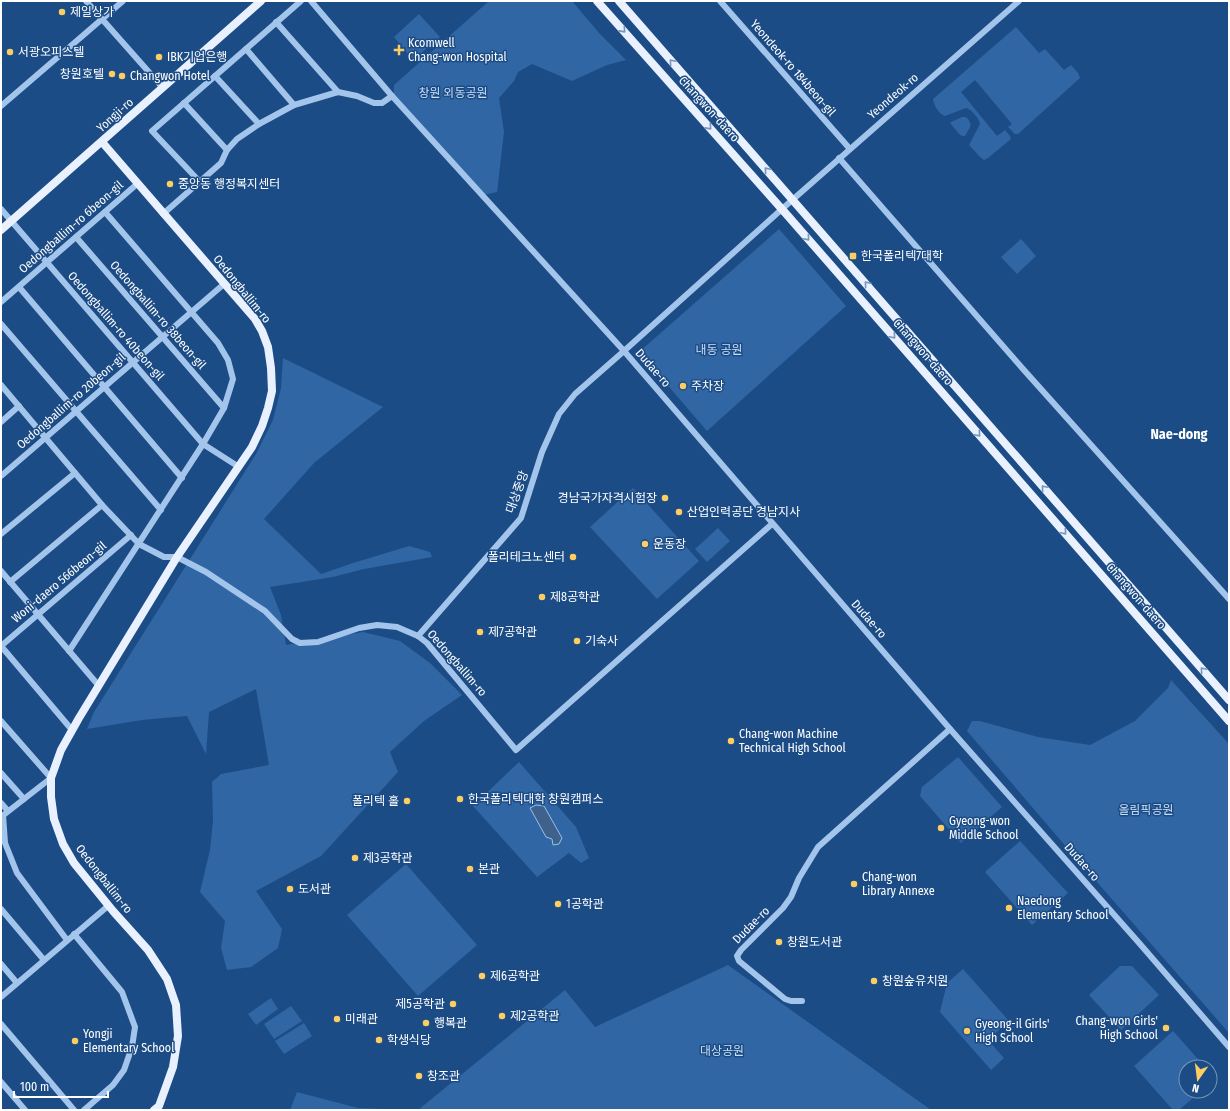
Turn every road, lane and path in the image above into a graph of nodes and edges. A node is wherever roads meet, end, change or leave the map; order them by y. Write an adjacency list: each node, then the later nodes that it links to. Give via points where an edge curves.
1 (86, 1): 10 (street)
2 (123, 1): 10 (street)
3 (262, 1): 14 (main road, Yongji-ro)
4 (301, 1): 11 (street)
5 (311, 1): 16 (street)
6 (597, 1): 29 (main road, Changwon-daero, one-way to 29)
7 (619, 1): 27 (main road, Changwon-daero, one-way to 7)
8 (720, 1): 22 (street, Yeondeok-ro 184beon-gil)
9 (1019, 1): 22 (street, Yeondeok-ro)
10 (102, 19): 14 (street); 19 (street)
11 (276, 22): 12 (street); 15 (street)
12 (246, 48): 13 (street); 18 (street)
13 (215, 76): 17 (street); 20 (street)
14 (163, 88): 21 (main road, Yongji-ro)
15 (338, 92): 16 (street, via 374,103 382,103); 18 (street)
16 (392, 96): 42 (street)
17 (184, 103): 23 (street); 25 (street, via 152,131)
18 (294, 105): 20 (street)
19 (1, 106)
20 (259, 124): 23 (street, via 237,139)
21 (102, 142): 26 (main road, Oedongballim-ro); 32 (main road, Yongji-ro)
22 (850, 149): 24 (street, Yeondeok-ro)
23 (227, 150): 25 (street, via 221,163)
24 (839, 158): 27 (street, Yeondeok-ro); 65 (street)
25 (200, 182): 31 (street)
26 (137, 184): 30 (street, Oedongballim-ro 6beon-gil); 31 (main road, Oedongballim-ro)
27 (792, 199): 29 (street, Yeondeok-ro); 71 (main road, Changwon-daero, one-way to 27)
28 (1, 209): 32 (street, Oedongballim-ro 40beon-gil)
29 (782, 209): 42 (street, Dudae-ro); 73 (main road, Changwon-daero, one-way to 73)
30 (105, 212): 34 (street, Oedongballim-ro 6beon-gil); 39 (street)
31 (163, 214): 36 (main road, Oedongballim-ro)
32 (11, 221): 33 (main road, Yongji-ro); 35 (street, Oedongballim-ro 40beon-gil)
33 (1, 230)
34 (76, 238): 35 (street, Oedongballim-ro 6beon-gil); 41 (street, Oedongballim-ro 38beon-gil)
35 (47, 262): 37 (street, Oedongballim-ro 6beon-gil); 43 (street, Oedongballim-ro 40beon-gil)
36 (224, 284): 39 (street, Oedongballim-ro 20beon-gil); 52 (main road, Oedongballim-ro, via 262,331 268,347 271,368 272,391 268,408 252,447)
37 (19, 287): 38 (street, Oedongballim-ro 6beon-gil); 45 (street)
38 (1, 302)
39 (192, 312): 41 (street, Oedongballim-ro 20beon-gil); 47 (street, via 218,343 228,360 232,379)
40 (1, 324): 48 (street)
41 (162, 337): 43 (street, Oedongballim-ro 20beon-gil); 47 (street, Oedongballim-ro 38beon-gil)
42 (624, 351): 58 (street, Dudae-ro); 67 (street, 대상중앙, via 575,394 559,414 542,452 521,518)
43 (133, 363): 45 (street, Oedongballim-ro 20beon-gil); 51 (street, Oedongballim-ro 40beon-gil)
44 (1, 385): 46 (street)
45 (104, 387): 48 (street, Oedongballim-ro 20beon-gil); 55 (street)
46 (19, 406): 49 (street); 50 (street)
47 (224, 408): 51 (street)
48 (76, 412): 50 (street, Oedongballim-ro 20beon-gil); 57 (street)
49 (1, 422)
50 (46, 438): 53 (street); 54 (street, Oedongballim-ro 20beon-gil)
51 (203, 444): 52 (street, Oedongballim-ro 40beon-gil); 55 (street)
52 (239, 467): 62 (main road, Oedongballim-ro)
53 (75, 473): 56 (street); 59 (street)
54 (1, 476)
55 (182, 478): 57 (street)
56 (102, 505): 60 (street); 64 (street)
57 (161, 510): 61 (street)
58 (772, 524): 67 (street, Oedongballim-ro, via 516,750 427,643); 74 (street, Dudae-ro)
59 (1, 534)
60 (131, 535): 61 (street); 66 (street, Woni-daero 566beon-gil)
61 (139, 544): 62 (street, via 164,557); 69 (street)
62 (177, 557): 67 (street, Oedongballim-ro, via 206,572 265,611 292,640 300,643 318,642 359,628 378,625 397,627); 70 (main road, Oedongballim-ro)
63 (1, 571): 64 (street)
64 (10, 582): 66 (street)
65 (1229, 599)
66 (38, 614): 68 (street, Woni-daero 566beon-gil); 69 (street)
67 (418, 636)
68 (1, 646): 75 (street)
69 (70, 651): 70 (street)
70 (99, 686): 75 (main road, Oedongballim-ro)
71 (1229, 700)
72 (1, 720): 77 (street)
73 (1229, 721)
74 (950, 729): 89 (street, Dudae-ro, via 818,847 783,908 737,956 739,961 785,999); 91 (street, Dudae-ro)
75 (72, 730): 77 (main road, Oedongballim-ro, via 61,750)
76 (1, 773): 78 (street)
77 (51, 778): 78 (street); 81 (main road, Oedongballim-ro, via 54,819 63,844 74,863)
78 (24, 799): 80 (street)
79 (1, 803): 80 (street)
80 (4, 815): 84 (street, via 5,843 17,873)
81 (108, 906): 83 (street); 93 (main road, Oedongballim-ro, via 148,950 167,979 176,1005 177,1044)
82 (1, 909): 85 (street)
83 (74, 934): 84 (street); 96 (street, via 122,992 135,1026 132,1047 124,1070 113,1085)
84 (67, 940): 85 (street)
85 (44, 960): 87 (street)
86 (1, 964): 87 (street)
87 (17, 983): 88 (street)
88 (1, 997)
89 (802, 1001)
90 (1, 1024): 95 (street)
91 (1229, 1047)
92 (1, 1082): 94 (street)
93 (159, 1109)
94 (25, 1110)
95 (74, 1110)
96 (84, 1110)

